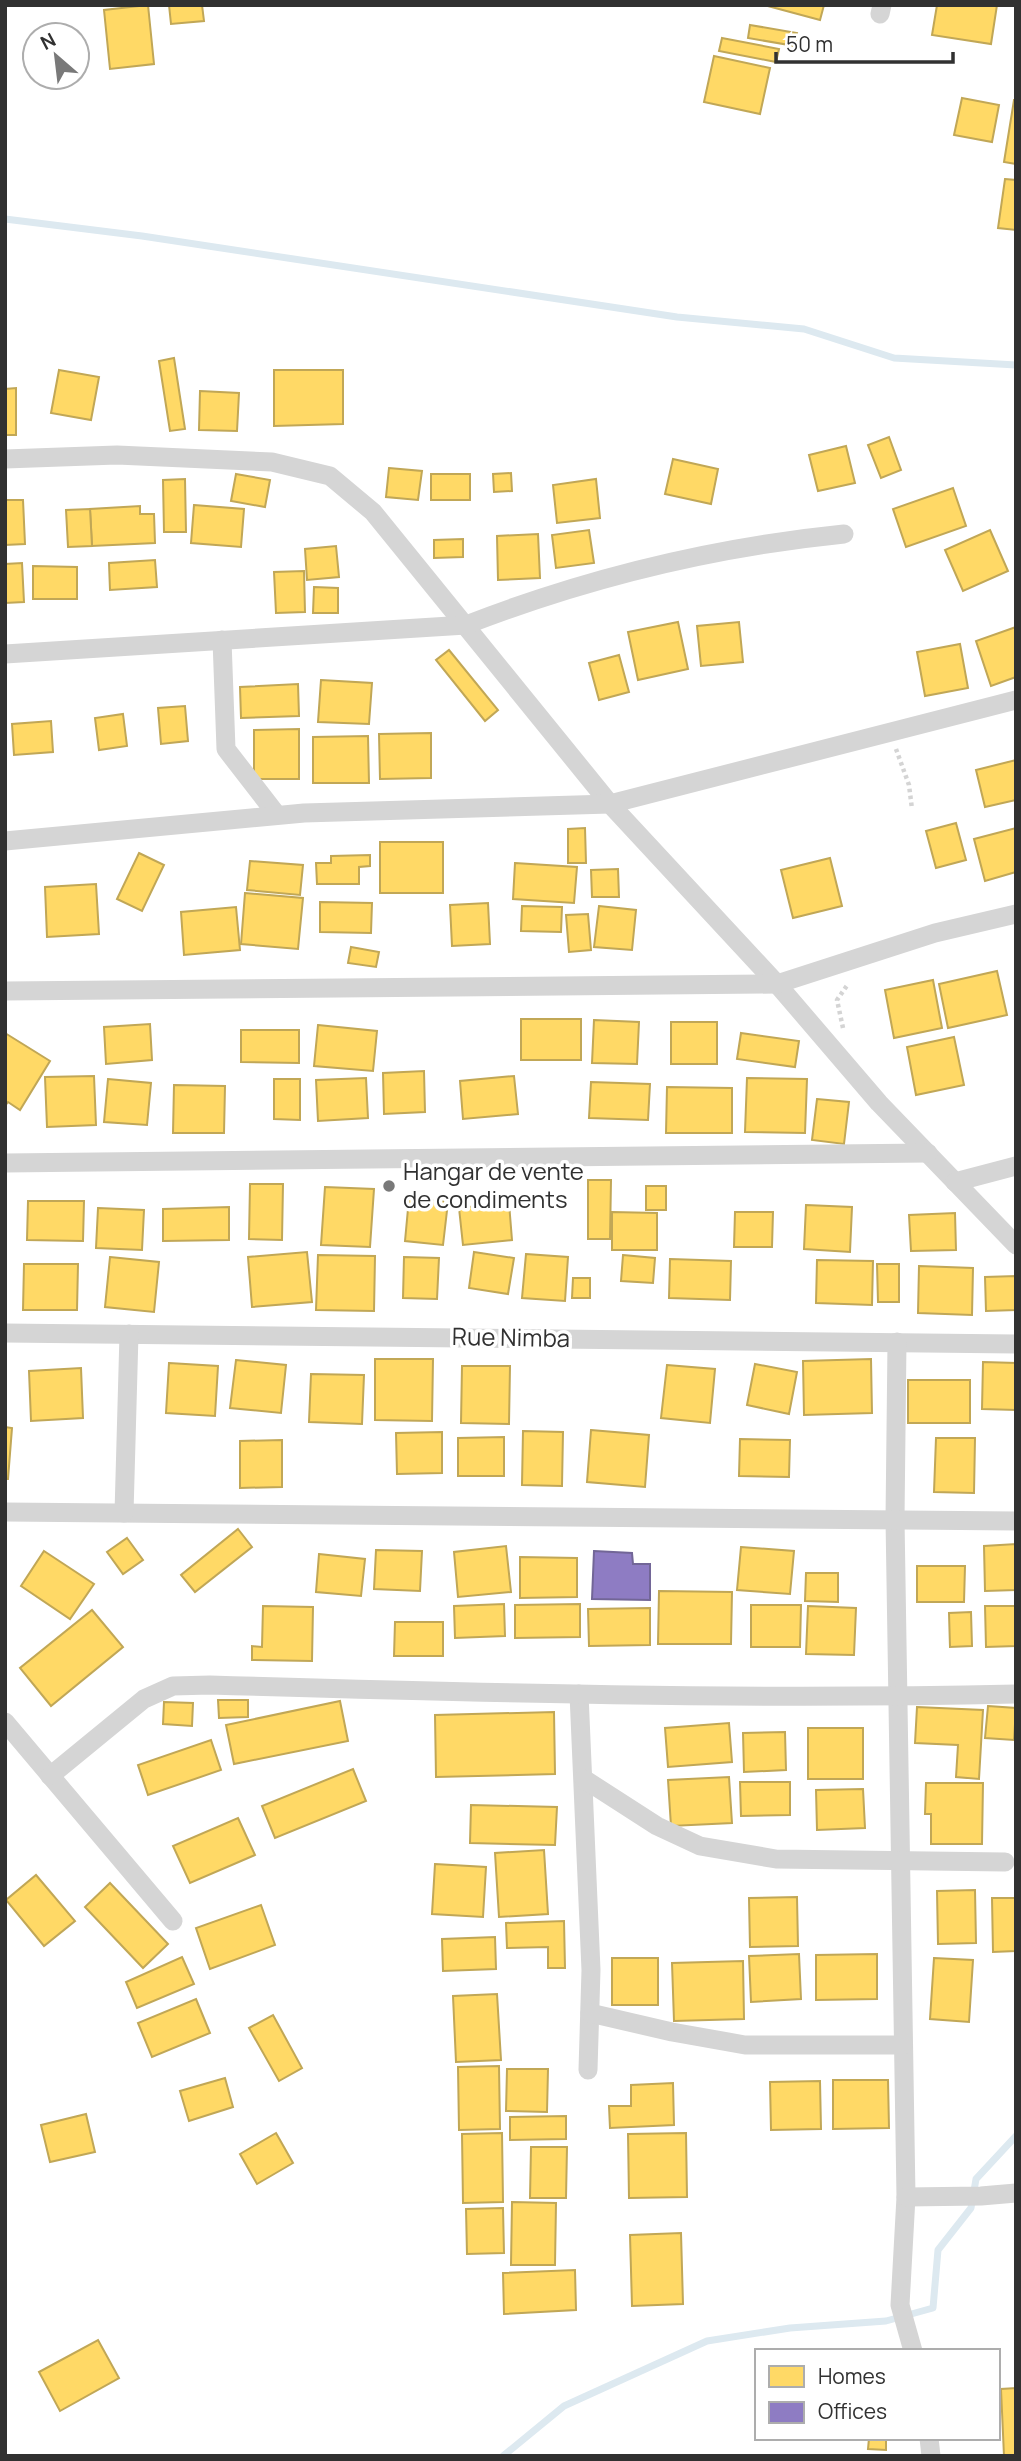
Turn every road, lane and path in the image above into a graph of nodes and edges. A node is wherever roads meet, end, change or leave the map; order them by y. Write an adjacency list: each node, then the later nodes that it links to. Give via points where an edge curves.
1 (5, 458): 3 (street, via 117,455 272,462 330,476 373,512)
2 (844, 534): 3 (street, via 688,558 550,595)
3 (466, 625): 4 (street); 8 (street)
4 (222, 640): 5 (street); 10 (street, via 226,749)
5 (5, 654)
6 (1016, 700): 7 (street)
7 (890, 732): 8 (street); 9 (path, via 909,785)
8 (610, 804): 10 (street); 14 (street)
9 (912, 809)
10 (278, 816): 11 (street)
11 (5, 841)
12 (1016, 914): 13 (street)
13 (857, 958): 14 (street); 16 (path, via 855,975 838,1000)
14 (777, 984): 15 (street); 17 (street)
15 (5, 991)
16 (845, 1037)
17 (928, 1153): 18 (street); 20 (street)
18 (5, 1163)
19 (1016, 1166): 20 (street)
20 (956, 1182): 21 (street)
21 (1016, 1245)
22 (5, 1333): 23 (street, Rue Nimba)
23 (129, 1334): 24 (street, Rue Nimba); 27 (street)
24 (897, 1342): 25 (street, Rue Nimba); 28 (street)
25 (1016, 1344)
26 (5, 1512): 27 (street)
27 (124, 1513): 28 (street)
28 (895, 1519): 29 (street); 32 (street)
29 (1016, 1521)
30 (579, 1694): 32 (street); 34 (street, via 173,1686 144,1699); 35 (street)
31 (1016, 1694): 32 (street)
32 (898, 1697): 36 (street)
33 (5, 1722): 34 (street)
34 (50, 1776): 38 (street)
35 (584, 1779): 36 (street, via 657,1826 700,1846 776,1859); 39 (street)
36 (900, 1862): 37 (street); 40 (street)
37 (1005, 1862)
38 (173, 1921)
39 (590, 2013): 40 (street, via 745,2045); 41 (street)
40 (903, 2045): 43 (street)
41 (587, 2070)
42 (1016, 2193): 43 (street)
43 (906, 2197): 44 (street, via 900,2305)
44 (912, 2349)

